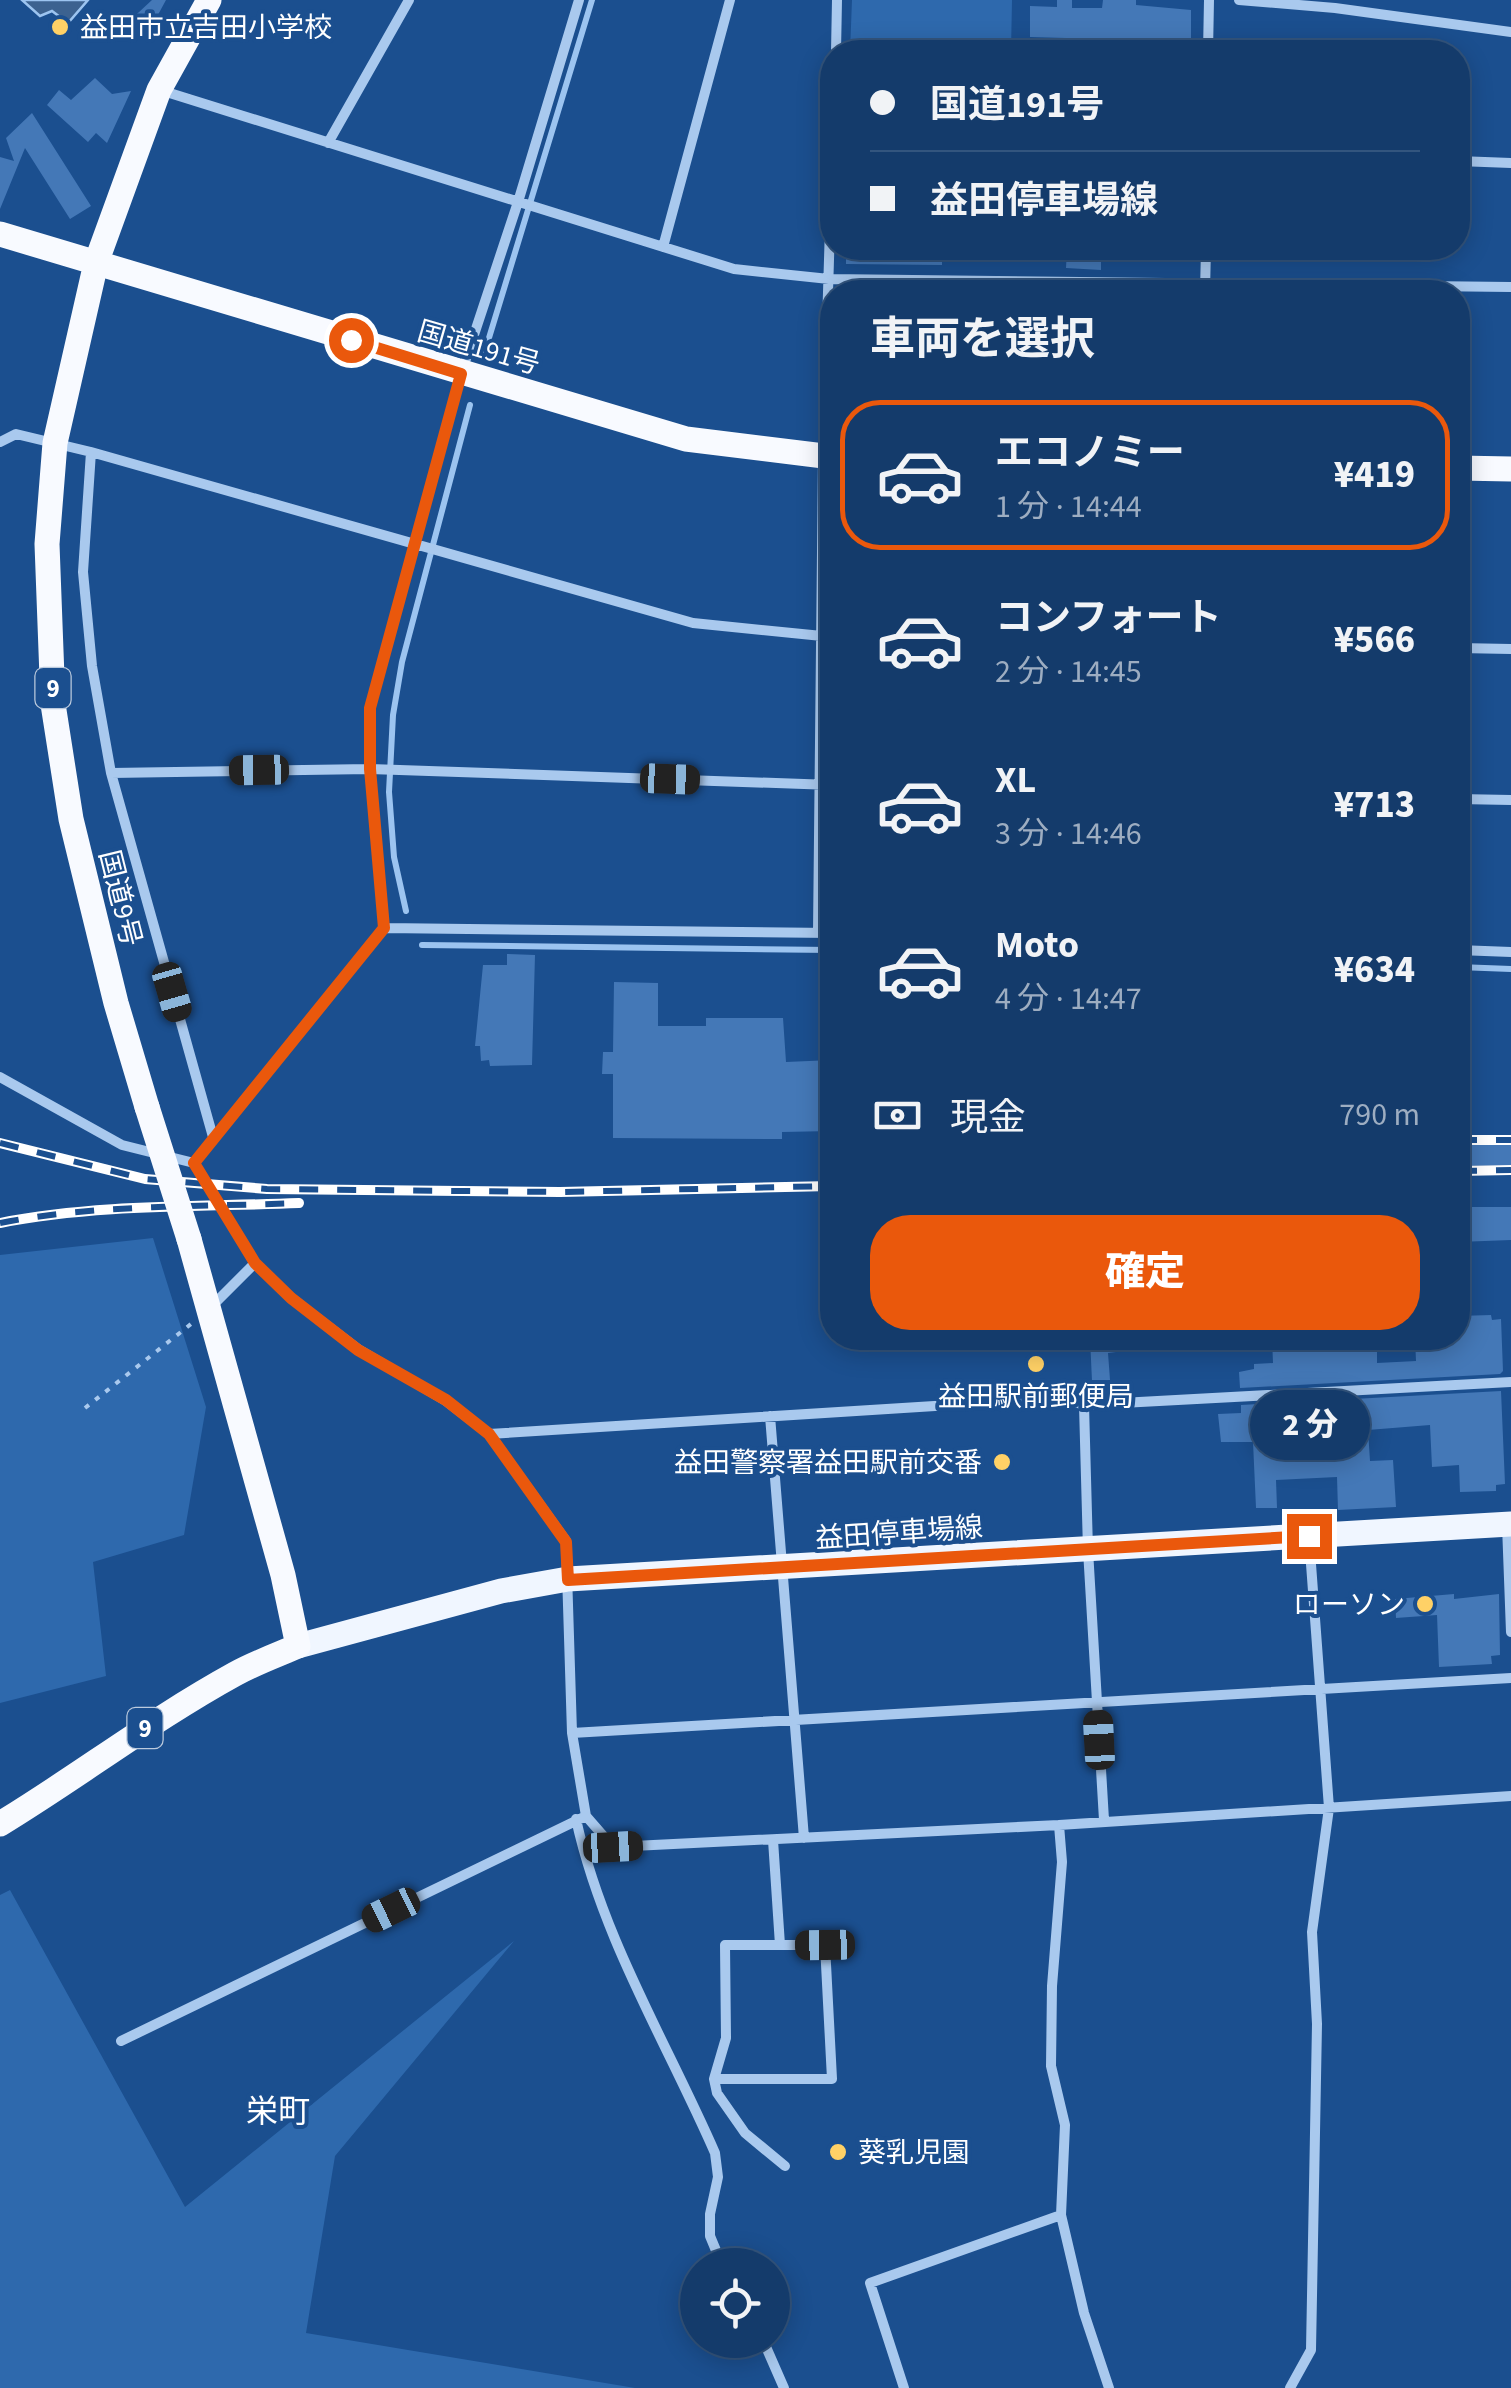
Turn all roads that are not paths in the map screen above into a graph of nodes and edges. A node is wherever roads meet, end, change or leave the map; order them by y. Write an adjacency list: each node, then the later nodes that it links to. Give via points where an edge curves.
1 (209, 0): 11 (highway, 国道9号 / 9)
2 (410, 0): 12 (street)
3 (578, 0): 15 (street)
4 (730, 0): 17 (street)
5 (838, 0): 9 (street)
6 (1209, 0): 10 (street)
7 (1238, 0): 8 (street)
8 (1511, 32)
9 (836, 40)
10 (1208, 40)
11 (160, 90): 12 (street); 19 (highway, 国道9号 / 9)
12 (328, 143): 15 (street)
13 (1470, 161): 14 (street)
14 (1511, 163)
15 (518, 202): 17 (street); 24 (street)
16 (0, 234): 19 (highway, 国道191号)
17 (663, 247): 20 (street, via 734,269)
18 (829, 260): 20 (street)
19 (96, 263): 24 (highway, 国道191号); 26 (highway, 国道9号 / 9)
20 (829, 278): 21 (street)
21 (897, 280)
22 (1470, 288): 23 (street)
23 (1511, 288)
24 (461, 374): 28 (highway, 国道191号, via 686,439); 31 (street)
25 (0, 442): 26 (street, via 16,434)
26 (55, 443): 27 (street); 49 (highway, 国道9号 / 9, bridge, via 48,544 53,704 76,838 116,1003)
27 (90, 452): 31 (street); 37 (street, via 83,572)
28 (820, 455)
29 (1470, 468): 30 (highway)
30 (1511, 469)
31 (416, 546): 32 (street, via 693,623); 36 (street, via 370,708)
32 (820, 636)
33 (1470, 648): 34 (street)
34 (1511, 650)
35 (820, 766): 38 (street)
36 (370, 769): 37 (street); 38 (street); 41 (street)
37 (111, 773): 46 (street)
38 (819, 784): 42 (street)
39 (1470, 800): 40 (street)
40 (1511, 800)
41 (384, 928): 42 (street); 46 (street)
42 (818, 933)
43 (1470, 950): 44 (street)
44 (1511, 952)
45 (0, 1077): 47 (street, via 122,1145)
46 (212, 1137): 47 (street)
47 (194, 1163): 48 (street)
48 (255, 1263): 49 (street); 53 (street, via 358,1350 446,1400)
49 (209, 1309): 60 (highway, 国道9号 / 9)
50 (1511, 1382): 51 (street)
51 (1084, 1404): 52 (street, via 1063,1398); 56 (street)
52 (770, 1416): 53 (street); 57 (street)
53 (489, 1434): 58 (street, via 566,1542)
54 (1509, 1524): 55 (main road, 益田停車場線); 59 (street)
55 (1309, 1536): 56 (main road, 益田停車場線); 62 (street)
56 (1088, 1550): 57 (main road, 益田停車場線); 63 (street)
57 (783, 1569): 58 (main road, 益田停車場線); 64 (street)
58 (568, 1580): 60 (main road, 益田停車場線, via 501,1591); 65 (street)
59 (1511, 1632)
60 (298, 1646): 70 (highway, 9, via 237,1672)
61 (1511, 1678): 62 (street)
62 (1320, 1688): 63 (street); 67 (street)
63 (1097, 1700): 64 (street); 69 (street)
64 (795, 1720): 65 (street); 72 (street)
65 (572, 1733): 68 (street)
66 (1511, 1796): 67 (street)
67 (1328, 1808): 69 (street); 84 (street, via 1312,1932 1317,2024 1311,2350)
68 (581, 1818): 73 (street, via 613,1847); 75 (street); 79 (street, via 587,1871 715,2153)
69 (1104, 1820): 71 (street)
70 (0, 1824)
71 (1060, 1825): 72 (street); 78 (street, via 1051,2066 1065,2125)
72 (804, 1838): 73 (street)
73 (773, 1840): 74 (street)
74 (780, 1945): 76 (street, via 725,1945 726,2038); 76 (street, via 825,1945 832,2079)
75 (121, 2040)
76 (714, 2080): 77 (street, via 745,2133)
77 (785, 2166)
78 (1061, 2216): 82 (street, via 870,2282); 83 (street)
79 (715, 2248)
80 (771, 2358): 81 (street)
81 (784, 2388)
82 (904, 2388)
83 (1108, 2388)
84 (1290, 2388)

